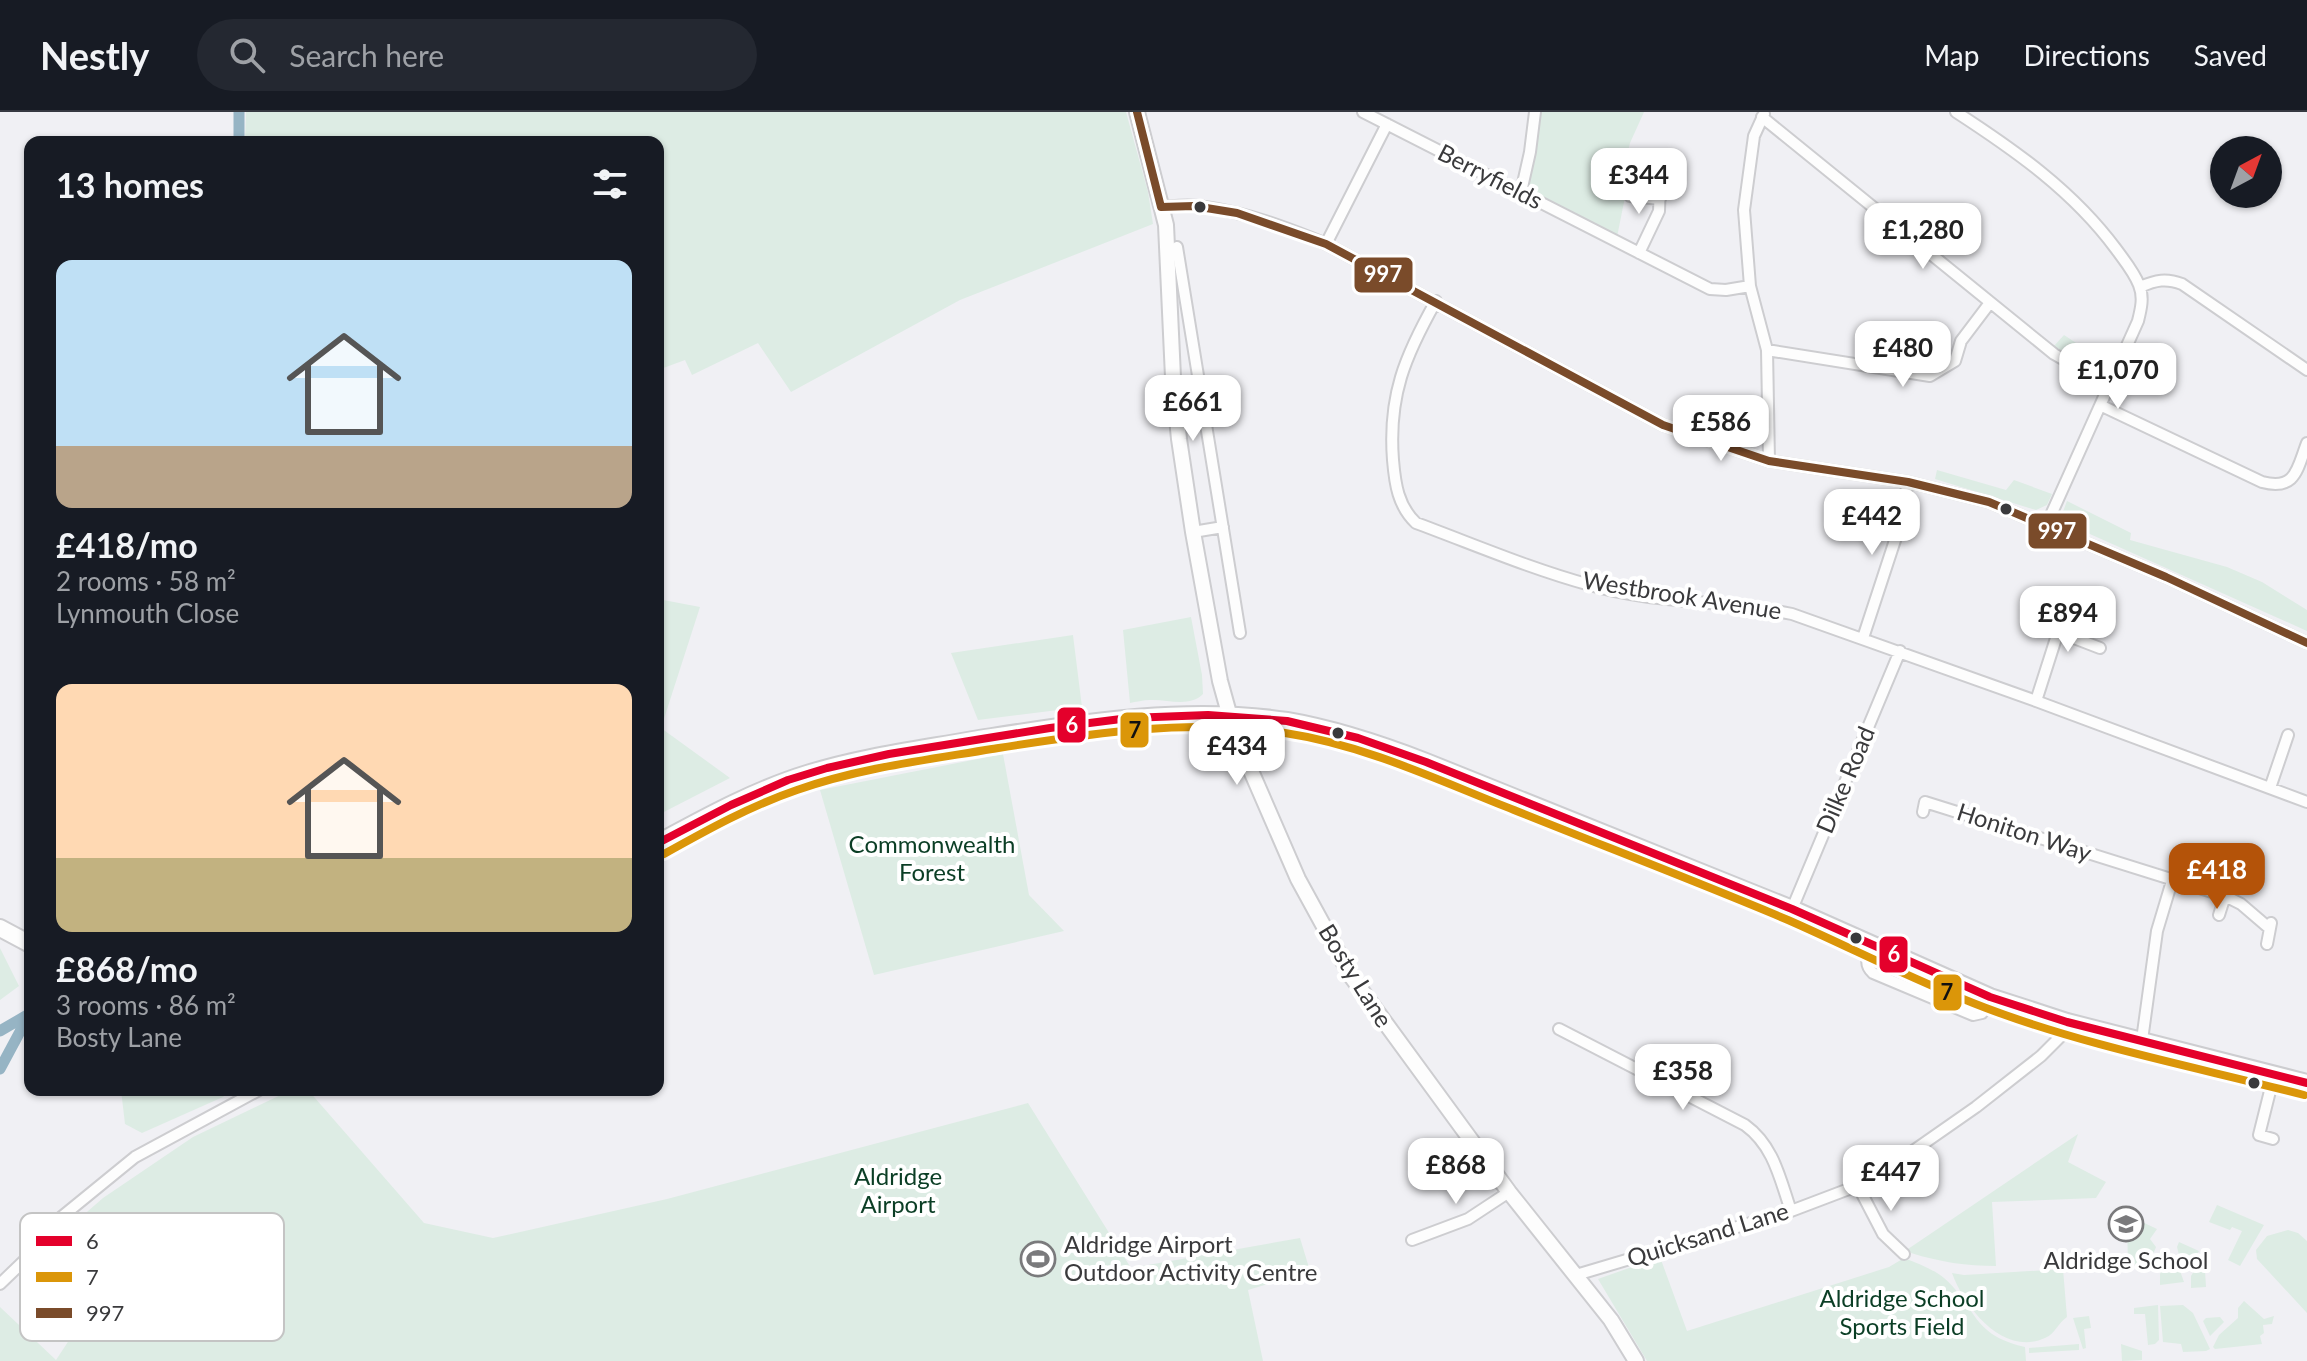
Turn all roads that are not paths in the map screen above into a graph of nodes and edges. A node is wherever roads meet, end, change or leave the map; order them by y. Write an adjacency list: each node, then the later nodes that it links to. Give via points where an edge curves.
1 (1137, 112): 11 (main road, Bosty Lane)
2 (1363, 112): 6 (street, Berryfields)
3 (1535, 112): 8 (street)
4 (1956, 112): 16 (street, via 2070,196 2100,228)
5 (1764, 115): 15 (street, via 1754,136 1745,193); 18 (street)
6 (1387, 124): 8 (street, Berryfields); 12 (street)
7 (1660, 182): 10 (street)
8 (1521, 192): 14 (street, Berryfields)
9 (1630, 196): 10 (street)
10 (1660, 199): 14 (street)
11 (1161, 207): 12 (street, via 1216,209 1276,223); 28 (main road, Bosty Lane, via 1176,408)
12 (1326, 244): 17 (street)
13 (1177, 247): 27 (street)
14 (1639, 253): 15 (street, Berryfields, via 1710,289)
15 (1750, 286): 19 (street)
16 (2140, 287): 20 (street, via 2169,279 2182,284); 21 (street, via 2138,321)
17 (1436, 301): 24 (street, via 1663,425); 30 (street, Westbrook Avenue, via 1402,371 1391,428 1401,505 1416,523 1591,586 1765,608)
18 (1989, 304): 19 (street, via 1961,341 1955,361 1930,376); 21 (street, via 2054,354)
19 (1767, 350): 24 (street)
20 (2307, 370)
21 (2110, 386): 22 (street)
22 (2102, 406): 23 (street, via 2276,486 2293,477); 26 (street)
23 (2307, 443)
24 (1769, 461): 25 (street)
25 (1908, 482): 26 (street, via 1989,502); 30 (street, via 1899,528)
26 (2046, 526): 31 (street)
27 (1223, 527): 28 (street); 29 (street, via 1231,610)
28 (1193, 532): 35 (main road, Bosty Lane)
29 (1240, 633)
30 (1863, 638): 33 (street, Westbrook Avenue)
31 (2307, 643)
32 (2100, 648): 34 (street, via 2053,630)
33 (1900, 651): 34 (street, Westbrook Avenue); 43 (street, Dilke Road)
34 (2036, 701): 37 (street, Westbrook Avenue)
35 (1230, 717): 40 (main road, via 1097,722 856,760 760,792); 43 (main road, via 1288,721 1381,745); 62 (main road, Bosty Lane, via 1298,879 1351,976)
36 (2288, 735): 37 (street)
37 (2270, 788): 38 (street, Westbrook Avenue)
38 (2307, 802)
39 (1923, 812): 41 (street, Honiton Way, via 1925,802 2132,873)
40 (664, 840)
41 (2172, 881): 42 (street, Honiton Way); 53 (street, via 2157,931)
42 (2225, 896): 44 (street); 47 (street, Honiton Way, via 2270,925)
43 (1792, 909): 48 (main road)
44 (2219, 915)
45 (0, 926): 46 (main road)
46 (23, 940)
47 (2267, 944)
48 (1873, 945): 49 (main road); 49 (street, via 1866,959 1873,973 1973,1015 1982,1013)
49 (1990, 997): 50 (main road)
50 (2067, 1022): 53 (main road); 61 (street, Quicksand Lane, via 2051,1048 1976,1107)
51 (1559, 1029): 52 (street)
52 (1575, 1036): 54 (street); 63 (street, via 1758,1134 1771,1152)
53 (2142, 1040): 55 (main road)
54 (1566, 1047)
55 (2274, 1075): 56 (main road); 58 (street)
56 (2307, 1083)
57 (246, 1096): 64 (street, via 135,1157)
58 (2259, 1135): 59 (street); 60 (street)
59 (2273, 1139)
60 (2255, 1146)
61 (1858, 1186): 63 (street, Quicksand Lane); 66 (street, via 1883,1234)
62 (1509, 1192): 65 (street, via 1468,1219); 68 (main road, Bosty Lane)
63 (1791, 1211): 68 (street, Quicksand Lane)
64 (66, 1213)
65 (1412, 1240)
66 (1904, 1254)
67 (20, 1265): 69 (street)
68 (1576, 1275): 70 (main road, Bosty Lane)
69 (0, 1284)
70 (1636, 1361)

